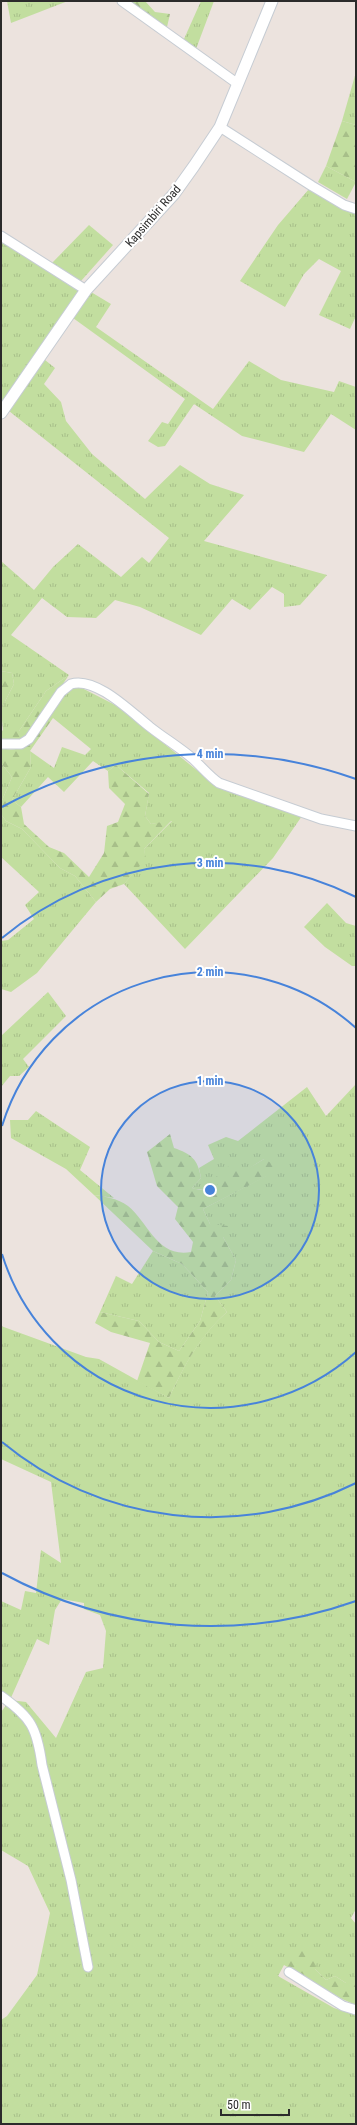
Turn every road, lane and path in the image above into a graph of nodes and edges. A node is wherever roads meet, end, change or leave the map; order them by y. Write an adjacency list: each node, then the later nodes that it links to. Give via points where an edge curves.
1 (122, 1): 3 (street)
2 (272, 1): 3 (street, Kapsimbiri Road)
3 (238, 84): 4 (street, Kapsimbiri Road)
4 (220, 127): 5 (street, via 312,186 344,205); 7 (street, Kapsimbiri Road, via 174,194)
5 (356, 209)
6 (1, 236): 7 (street)
7 (86, 290): 8 (street, Kapsimbiri Road)
8 (1, 413)
9 (1, 744): 10 (street, via 25,742 61,692 71,684 86,684 128,707 220,783 321,819)
10 (356, 826)
11 (1, 1696): 12 (street, via 21,1710 38,1739 79,1916)
12 (88, 1967)
13 (289, 1972): 14 (street, via 343,2006)
14 (356, 2010)

